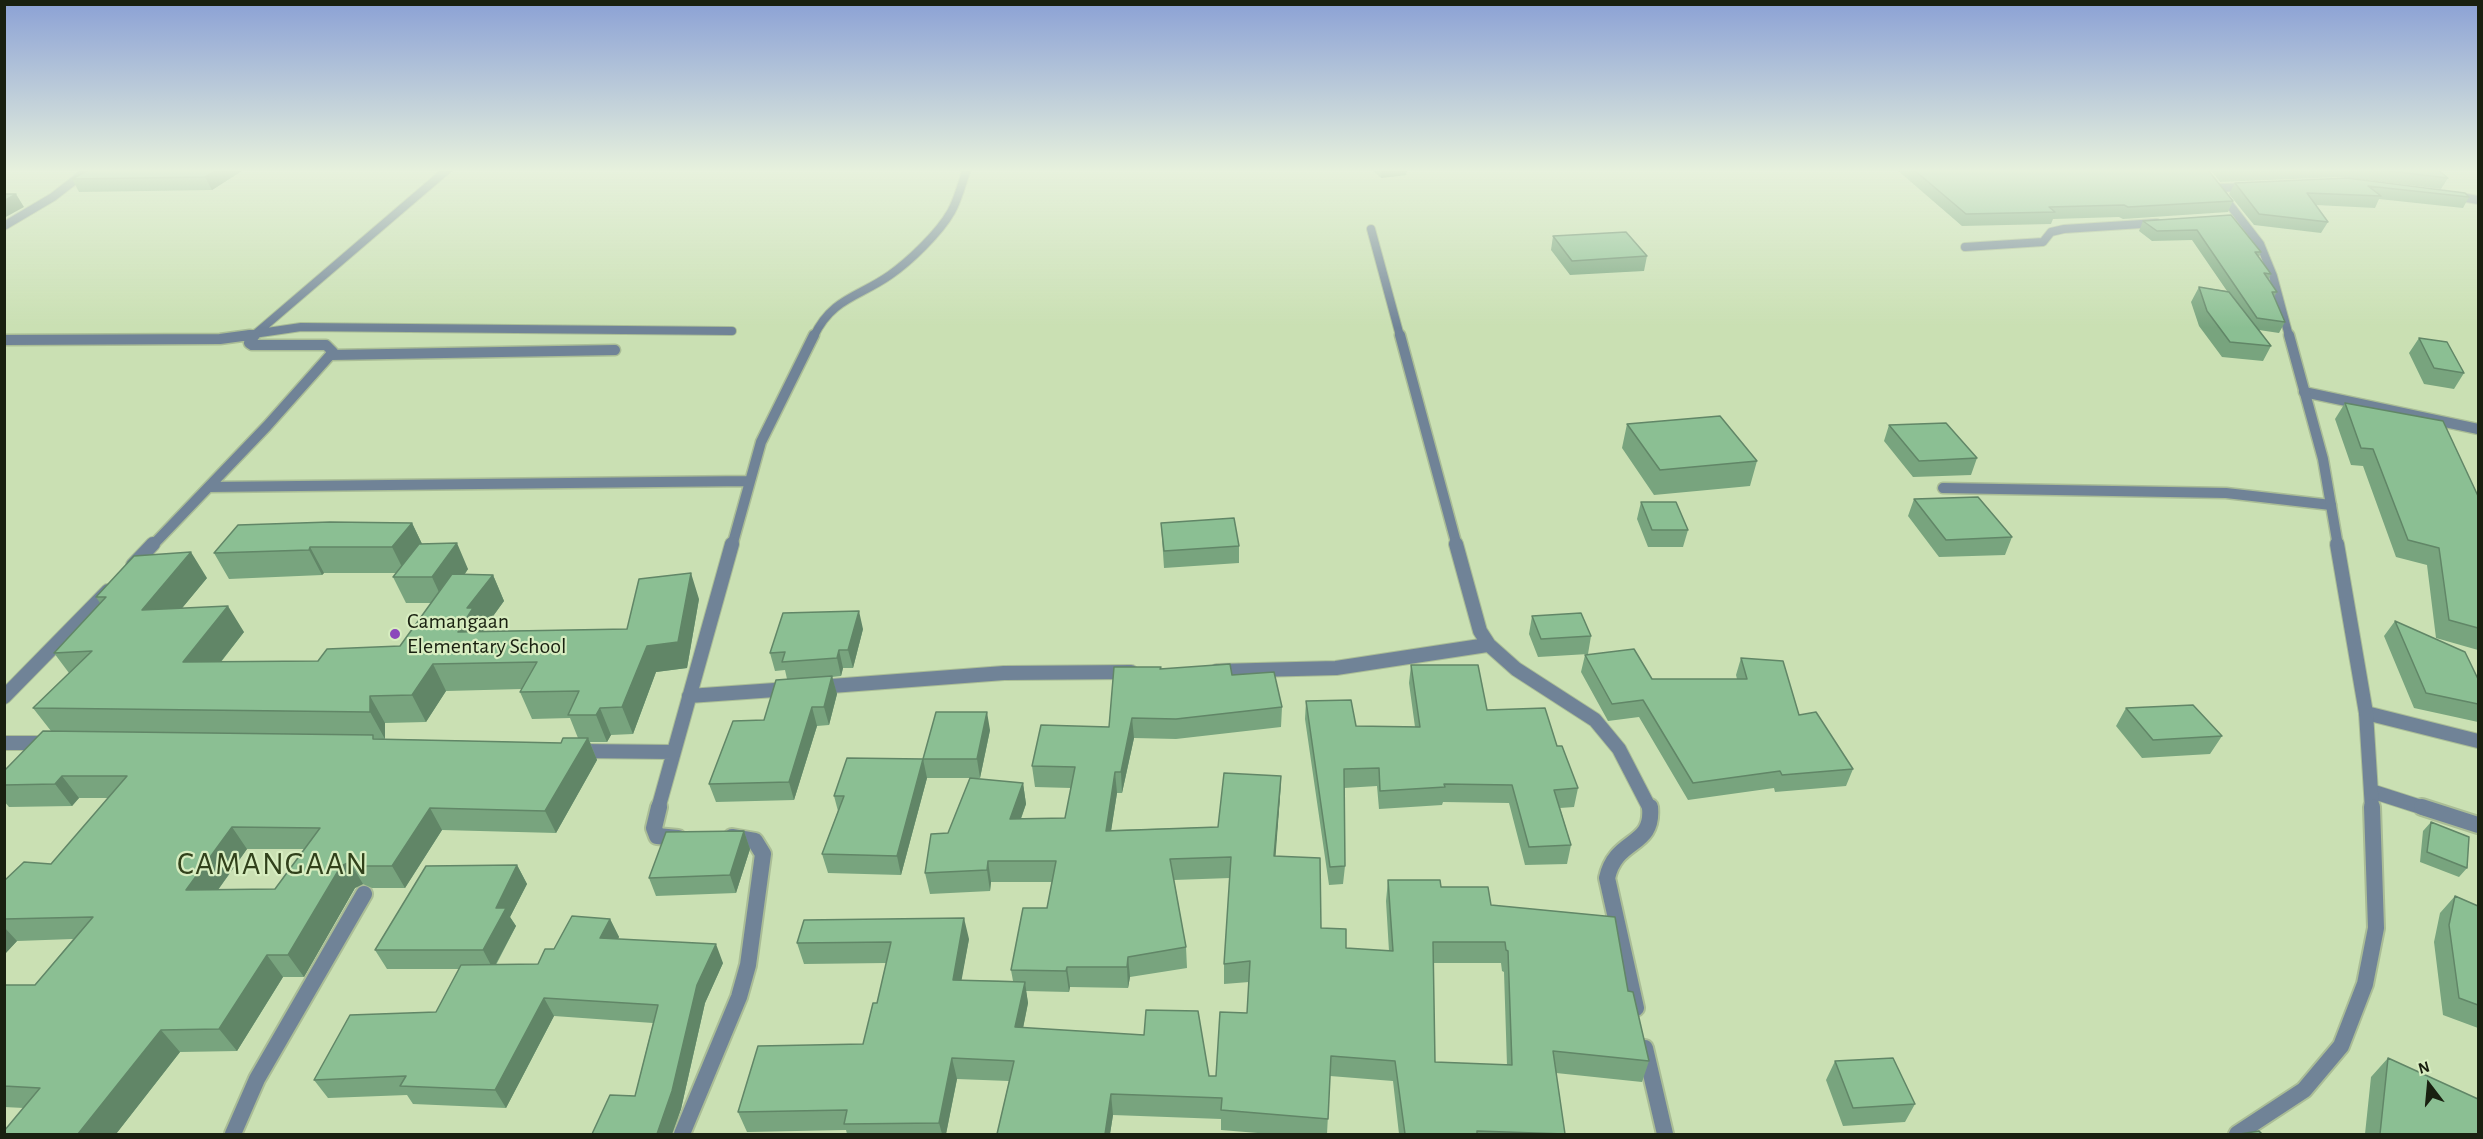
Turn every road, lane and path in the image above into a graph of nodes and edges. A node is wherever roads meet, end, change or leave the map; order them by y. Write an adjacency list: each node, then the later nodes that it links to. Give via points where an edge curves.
1 (386, 222): 8 (street)
2 (942, 222): 14 (street, via 890,275 837,304 822,319 765,429)
3 (2168, 222): 6 (street, via 2064,229 2051,232 2043,242)
4 (2239, 222): 12 (street, via 2259,244 2273,276)
5 (1371, 228): 20 (street)
6 (1965, 247)
7 (732, 331): 8 (street, via 301,327)
8 (256, 333): 9 (street, via 220,339); 11 (street, via 250,344 326,345 332,349)
9 (4, 340)
10 (615, 350): 11 (street)
11 (331, 356): 15 (street)
12 (2304, 392): 13 (street); 17 (street)
13 (2478, 429)
14 (749, 481): 15 (street); 23 (street)
15 (209, 487): 18 (street)
16 (1943, 488): 17 (street, via 2226,493)
17 (2331, 505): 25 (street)
18 (127, 571)
19 (119, 580): 24 (street)
20 (1487, 645): 22 (street, via 1336,668); 38 (street, via 1596,722 1610,737 1650,805 1650,828 1644,837 1612,857 1607,878)
21 (1145, 671): 23 (street, via 1004,673)
22 (1203, 671)
23 (689, 696): 30 (street)
24 (4, 697)
25 (2366, 713): 26 (street); 31 (street)
26 (2478, 741)
27 (4, 743): 28 (street)
28 (64, 744)
29 (566, 750): 30 (street)
30 (674, 752): 34 (street, via 654,828 662,838)
31 (2371, 790): 32 (street); 39 (street, via 2376,928 2365,984 2341,1046 2304,1090)
32 (2478, 825)
33 (723, 837): 37 (street, via 754,839 763,854 748,965 739,997)
34 (689, 838)
35 (364, 894): 36 (street, via 257,1079)
36 (233, 1134)
37 (682, 1134)
38 (1665, 1134)
39 (2237, 1134)

